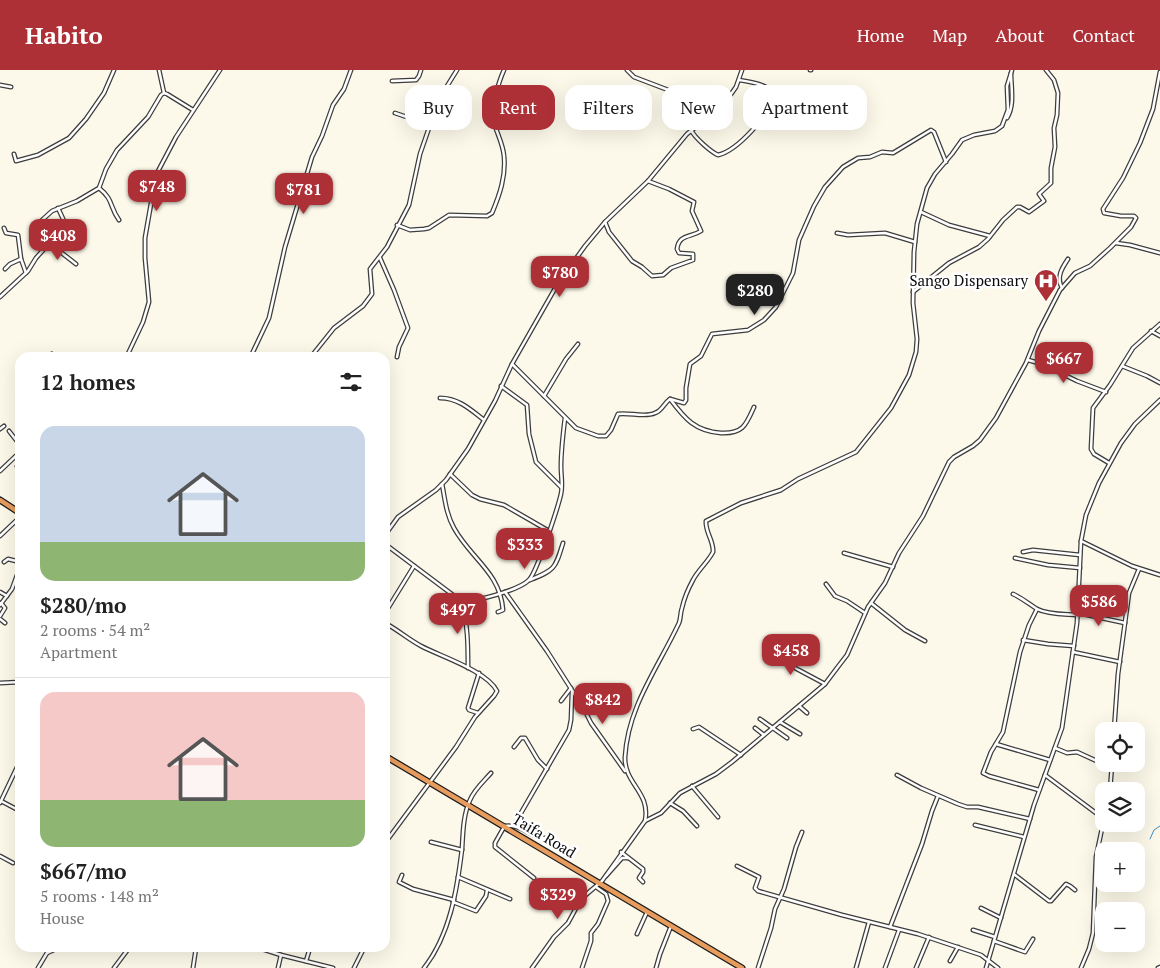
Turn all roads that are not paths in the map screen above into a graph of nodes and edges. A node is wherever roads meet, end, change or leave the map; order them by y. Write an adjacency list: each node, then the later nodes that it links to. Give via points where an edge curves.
1 (114, 70): 27 (street, via 104,92 69,138 42,153 18,161)
2 (159, 70): 20 (street)
3 (220, 70): 21 (street)
4 (351, 70): 60 (street, via 312,157 269,318)
5 (421, 70): 14 (street, via 416,80)
6 (457, 70): 16 (street)
7 (504, 70): 38 (street, via 493,112 503,148 504,170 492,213 487,216 449,215 424,229 410,230)
8 (627, 70): 18 (street, via 634,77)
9 (742, 70): 13 (street)
10 (1046, 70): 41 (street, via 1058,93 1051,184 1039,193 1042,203 1028,212 1017,207)
11 (1011, 71): 24 (street, via 1012,109); 28 (street, via 1006,88 1009,109 1002,126 963,140)
12 (1160, 72): 43 (street, via 1153,109 1139,146 1103,209 1106,214 1136,218)
13 (739, 80): 19 (street); 26 (street, via 765,87 774,94 772,104 755,127 718,155)
14 (392, 81)
15 (0, 85): 17 (street)
16 (448, 85)
17 (11, 87)
18 (662, 88)
19 (733, 90)
20 (164, 93): 21 (street); 32 (street, via 148,117 117,150)
21 (193, 110): 31 (street, via 162,161)
22 (395, 113): 23 (street)
23 (405, 116)
24 (1007, 118)
25 (428, 130): 38 (street, via 409,205)
26 (691, 130): 30 (street)
27 (14, 154)
28 (946, 162): 34 (street, via 929,183); 71 (street, via 931,130 893,153 882,152 858,158 843,167 825,186 814,206 799,240 793,273 776,307 748,330 712,334 701,356 690,364 686,401)
29 (137, 177): 31 (street, via 141,176)
30 (648, 181): 37 (street); 37 (street, via 694,202 692,210 701,232 680,240 677,250 678,253 692,254 693,260 671,268 663,275 652,276 632,261)
31 (153, 184): 59 (street, via 145,238 149,302)
32 (99, 188): 33 (street); 35 (street, via 108,196)
33 (58, 208): 36 (street); 44 (street, via 39,224)
34 (921, 212): 41 (street, via 952,226); 42 (street)
35 (119, 220)
36 (64, 221)
37 (605, 222): 64 (street, via 557,285)
38 (397, 225): 46 (street)
39 (4, 228): 48 (street, via 6,233 18,235)
40 (837, 233): 42 (street, via 885,233)
41 (991, 236): 53 (street)
42 (915, 242): 53 (street)
43 (1114, 244): 45 (street); 52 (street, via 1090,266 1072,276)
44 (47, 245): 49 (street); 51 (street)
45 (1160, 253)
46 (380, 258): 61 (street, via 370,269 373,289 370,296 334,328); 62 (street, via 408,328)
47 (1068, 258): 52 (street, via 1059,276)
48 (21, 259): 50 (street); 51 (street)
49 (76, 264)
50 (5, 269)
51 (26, 273): 54 (street)
52 (1062, 288): 63 (street)
53 (913, 292): 163 (street, via 917,339 911,370 891,408 860,448 781,490 742,503 706,521 714,552 694,578 684,600 680,621 640,698 625,757)
54 (0, 297)
55 (1160, 324): 56 (street)
56 (1151, 331): 57 (street); 65 (street, via 1133,348)
57 (1160, 336)
58 (578, 344): 69 (street)
59 (129, 352)
60 (253, 352)
61 (315, 352)
62 (397, 357)
63 (1028, 360): 68 (street); 102 (street, via 980,440 949,462 924,516)
64 (512, 364): 67 (street); 69 (street)
65 (1122, 366): 66 (street); 68 (street)
66 (1160, 383)
67 (501, 386): 75 (street); 85 (street, via 527,405 529,434 536,462)
68 (1106, 392): 81 (street, via 1092,409 1091,445 1094,454)
69 (544, 396): 74 (street)
70 (440, 398): 75 (street, via 454,399)
71 (670, 399): 73 (street, via 693,425 709,432 735,433 746,424); 74 (street, via 655,414 618,414 609,433 602,436 576,428)
72 (1160, 400): 81 (street, via 1132,428)
73 (754, 407)
74 (565, 418): 85 (street)
75 (484, 420): 83 (street)
76 (4, 426): 77 (street)
77 (0, 430)
78 (9, 431): 79 (street)
79 (15, 439)
80 (15, 457): 82 (street)
81 (1109, 463): 92 (street, via 1087,514)
82 (0, 471)
83 (450, 474): 84 (street); 90 (street, via 472,495 510,508)
84 (442, 484): 89 (street, via 400,515); 111 (street, via 447,513 454,529 491,575)
85 (562, 488): 90 (street)
86 (0, 500): 87 (highway)
87 (15, 510)
88 (15, 522): 91 (street)
89 (390, 528)
90 (549, 531): 106 (street)
91 (0, 536)
92 (1081, 541): 97 (street); 104 (street)
93 (563, 543): 106 (street, via 554,568)
94 (390, 548): 101 (street)
95 (1023, 552): 97 (street, via 1034,550)
96 (844, 554): 102 (street)
97 (1081, 555): 103 (street)
98 (1015, 558): 103 (street)
99 (15, 561): 100 (street, via 8,559)
100 (4, 562)
101 (414, 566): 114 (street); 117 (street)
102 (892, 567): 115 (street)
103 (1080, 568): 121 (street)
104 (1139, 569): 105 (street); 124 (street, via 1130,593)
105 (1160, 575)
106 (529, 580): 110 (street)
107 (15, 582): 113 (street)
108 (826, 584): 120 (street, via 834,596)
109 (0, 592): 113 (street)
110 (505, 592): 111 (street); 137 (street)
111 (501, 594): 114 (street); 119 (street, via 503,610)
112 (1013, 594): 118 (street)
113 (7, 596): 116 (street)
114 (461, 600): 132 (street, via 465,613)
115 (871, 603): 120 (street); 127 (street, via 907,631)
116 (0, 604): 122 (street, via 5,608)
117 (390, 605)
118 (1037, 609): 121 (street, via 1056,614); 126 (street)
119 (498, 612)
120 (865, 612): 136 (street, via 847,655)
121 (1077, 614): 124 (street); 128 (street)
122 (0, 618): 123 (street)
123 (6, 623)
124 (1125, 623): 131 (street)
125 (390, 626): 132 (street, via 420,646)
126 (1023, 640): 128 (street); 153 (street, via 1005,726)
127 (926, 641)
128 (1074, 646): 130 (street)
129 (781, 649): 136 (street, via 782,661)
130 (1073, 652): 131 (street); 155 (street, via 1062,728)
131 (1120, 662): 146 (street)
132 (468, 668): 133 (street)
133 (479, 673): 142 (street, via 468,708); 142 (street, via 497,691)
134 (15, 682): 135 (street)
135 (0, 683)
136 (825, 684): 139 (street)
137 (571, 690): 138 (street); 160 (street, via 569,730); 163 (street, via 590,723)
138 (561, 701)
139 (799, 706): 140 (street); 141 (street)
140 (795, 710): 143 (street); 145 (street)
141 (807, 712)
142 (478, 713): 166 (street)
143 (798, 714)
144 (760, 719): 148 (street)
145 (780, 722): 148 (street); 150 (street)
146 (1115, 722)
147 (755, 728): 151 (street)
148 (773, 728): 151 (street); 152 (street)
149 (693, 729): 156 (street, via 699,727)
150 (800, 734)
151 (764, 735): 156 (street)
152 (787, 738)
153 (996, 744): 159 (street); 168 (street, via 984,774)
154 (514, 748): 160 (street, via 521,738 525,738)
155 (1055, 748): 158 (street); 159 (street)
156 (741, 755): 167 (street, via 716,774)
157 (390, 759): 166 (highway, Taifa Road)
158 (1095, 759)
159 (1050, 760): 165 (street)
160 (547, 769): 178 (street)
161 (15, 771): 170 (street)
162 (491, 773): 172 (street)
163 (628, 774): 177 (street, via 645,802)
164 (896, 775): 169 (street)
165 (1044, 775): 168 (street); 174 (street)
166 (430, 782): 172 (highway, Taifa Road); 184 (street)
167 (692, 786): 171 (street); 175 (street)
168 (1039, 790): 176 (street)
169 (938, 796): 176 (street, via 963,806 978,806); 211 (street)
170 (0, 802): 173 (street)
171 (670, 803): 177 (street); 180 (street, via 683,811)
172 (468, 806): 181 (highway, Taifa Road); 188 (street)
173 (15, 809)
174 (1095, 812)
175 (718, 817)
176 (1030, 820): 185 (street)
177 (645, 821): 189 (street)
178 (514, 825): 181 (street); 186 (street, via 538,838)
179 (975, 825): 185 (street)
180 (696, 826)
181 (503, 827): 198 (street, via 495,846); 200 (highway, Taifa Road)
182 (802, 832): 203 (street)
183 (1101, 832): 249 (street, via 1096,857 1093,933)
184 (390, 835)
185 (1025, 837): 195 (street)
186 (549, 838)
187 (431, 842): 188 (street)
188 (462, 850): 197 (street)
189 (621, 852): 191 (street); 196 (street)
190 (0, 856): 192 (street)
191 (628, 858): 196 (street, via 622,858); 199 (street, via 643,870 639,878)
192 (13, 863)
193 (738, 866): 203 (street, via 759,877 756,890)
194 (402, 875): 205 (street, via 400,882 407,887)
195 (1014, 875): 202 (street, via 1049,901 1066,884); 208 (street)
196 (605, 876): 200 (street)
197 (458, 877): 201 (street); 205 (street)
198 (534, 878)
199 (643, 882)
200 (598, 886): 207 (highway, Taifa Road); 239 (street, via 582,899 568,923); 240 (street, via 608,901 591,933)
201 (487, 890): 204 (street); 205 (street, via 476,911)
202 (1075, 890)
203 (780, 896): 209 (street); 243 (street)
204 (510, 899)
205 (453, 901): 238 (street, via 440,942)
206 (981, 908): 208 (street)
207 (647, 912): 210 (highway, Taifa Road); 214 (street)
208 (1001, 918): 216 (street)
209 (869, 922): 211 (street); 244 (street)
210 (671, 926): 230 (highway, Taifa Road); 241 (street)
211 (890, 927): 212 (street)
212 (899, 930): 215 (street); 245 (street)
213 (973, 930): 216 (street)
214 (637, 934)
215 (929, 937): 218 (street); 246 (street)
216 (994, 939): 217 (street, via 1024,952); 226 (street)
217 (1033, 939)
218 (958, 947): 226 (street); 229 (street)
219 (49, 952): 231 (street)
220 (126, 952): 232 (street)
221 (195, 952): 233 (street)
222 (272, 952): 225 (street)
223 (309, 952): 227 (street)
224 (362, 952): 237 (street)
225 (281, 955): 227 (street); 234 (street)
226 (988, 960): 247 (street); 248 (street)
227 (306, 962): 228 (street)
228 (310, 962): 235 (street); 236 (street)
229 (950, 962)
230 (736, 966): 242 (highway, Taifa Road)
231 (38, 968)
232 (114, 968)
233 (193, 968)
234 (278, 968)
235 (308, 968)
236 (334, 968)
237 (354, 968)
238 (424, 968)
239 (532, 968)
240 (582, 968)
241 (656, 968)
242 (742, 968)
243 (758, 968)
244 (856, 968)
245 (885, 968)
246 (916, 968)
247 (986, 968)
248 (998, 968)
249 (1081, 968)

